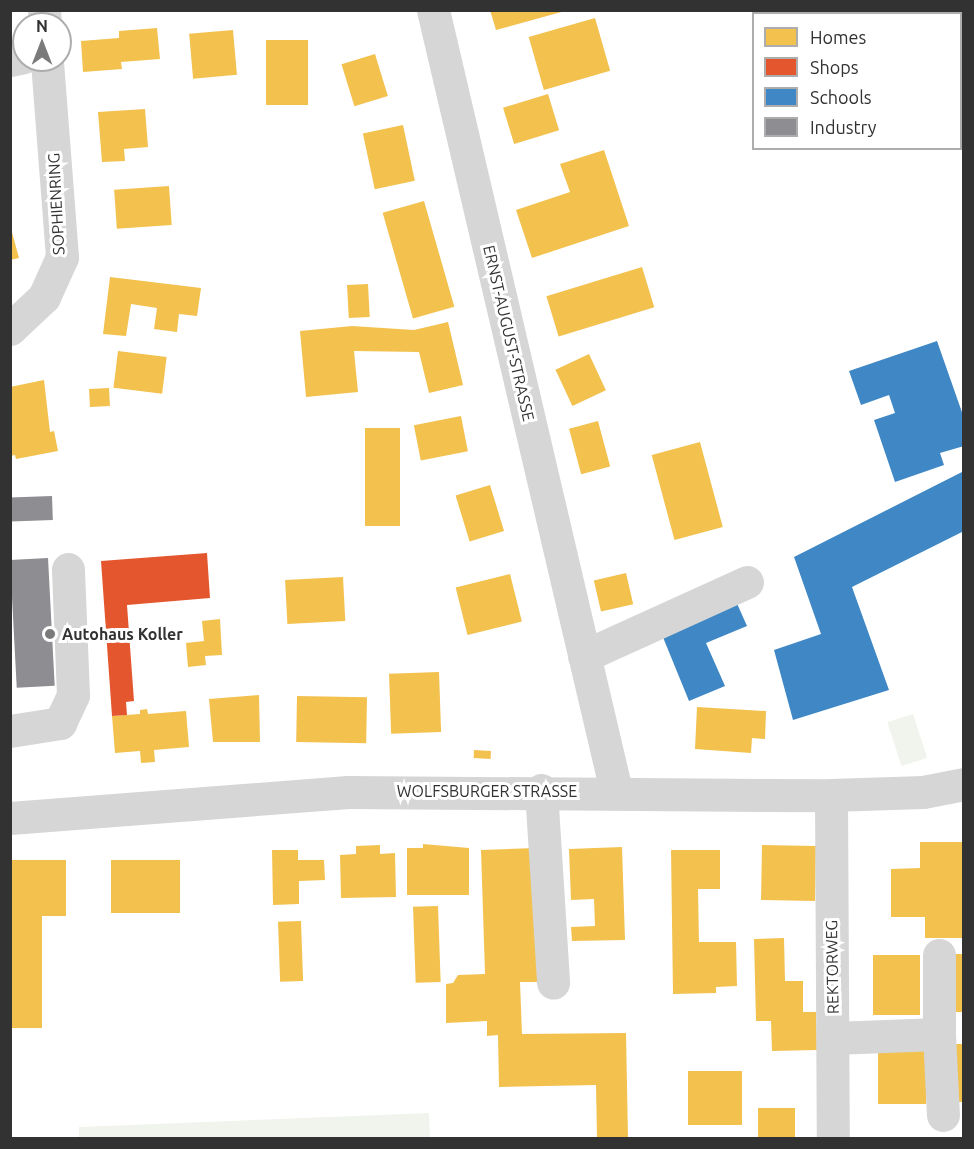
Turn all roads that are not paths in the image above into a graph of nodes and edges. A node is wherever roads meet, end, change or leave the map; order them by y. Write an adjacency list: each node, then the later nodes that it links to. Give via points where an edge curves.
1 (426, 10): 2 (street)
2 (433, 11): 7 (street, ERNST-AUGUST-STRASSE)
3 (47, 72): 4 (street, SOPHIENRING, via 62,257 44,297)
4 (10, 329)
5 (68, 569): 8 (street, via 73,695 60,723)
6 (747, 582): 7 (street)
7 (584, 656): 11 (street, ERNST-AUGUST-STRASSE)
8 (10, 731)
9 (963, 784): 12 (street, WOLFSBURGER STRASSE, via 923,792)
10 (541, 790): 11 (street, WOLFSBURGER STRASSE); 13 (street, WOLFSBURGER STRASSE, via 348,792); 15 (street)
11 (616, 791): 12 (street, WOLFSBURGER STRASSE)
12 (831, 795): 17 (street, REKTORWEG)
13 (10, 818)
14 (939, 956): 16 (street)
15 (553, 983)
16 (939, 1034): 17 (street); 18 (street)
17 (833, 1038): 19 (street, REKTORWEG)
18 (943, 1115)
19 (834, 1138)

